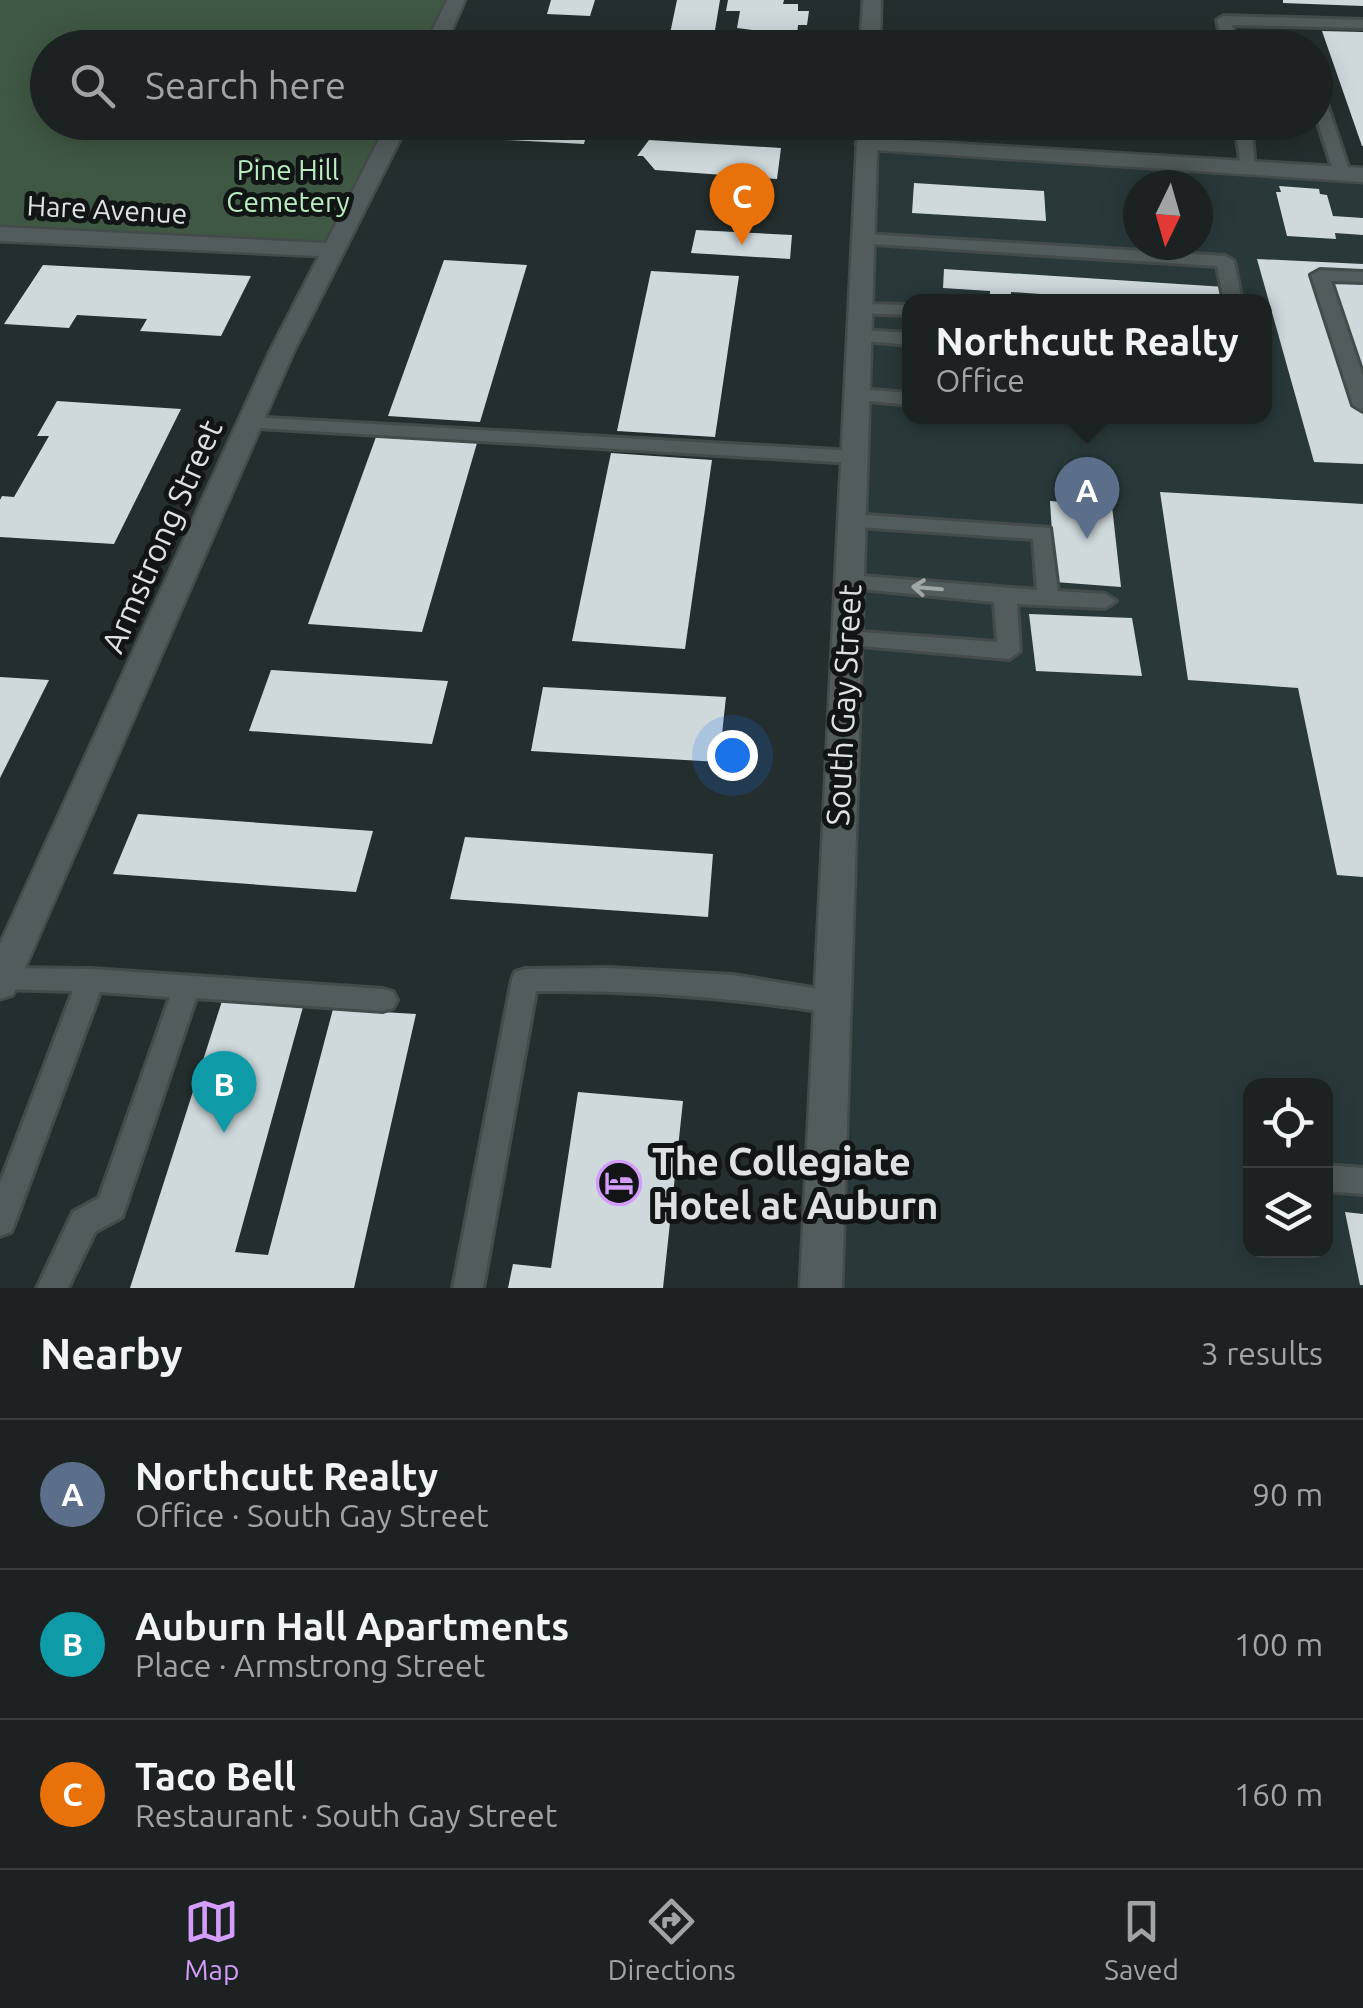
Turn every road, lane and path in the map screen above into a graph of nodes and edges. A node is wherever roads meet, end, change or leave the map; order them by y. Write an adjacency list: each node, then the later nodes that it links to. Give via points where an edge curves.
1 (456, 0): 4 (street)
2 (872, 0): 5 (street)
3 (1363, 24): 6 (lane, via 1224,20)
4 (442, 30)
5 (871, 30)
6 (1226, 30)
7 (1333, 132): 13 (lane)
8 (390, 140): 16 (street, Armstrong Street)
9 (868, 140): 15 (street, South Gay Street)
10 (955, 140): 12 (street)
11 (1245, 140): 12 (lane)
12 (1249, 167): 13 (street)
13 (1352, 174)
14 (0, 234): 16 (street, Hare Avenue)
15 (864, 239): 18 (lane, via 1225,261); 19 (street, South Gay Street)
16 (332, 250): 26 (street, Armstrong Street)
17 (1363, 277): 25 (lane, via 1320,275)
18 (1231, 294)
19 (861, 309): 20 (lane); 21 (street, South Gay Street)
20 (902, 310)
21 (860, 336): 22 (lane); 23 (street, South Gay Street)
22 (902, 339)
23 (857, 395): 24 (lane); 27 (street, South Gay Street)
24 (902, 398)
25 (1363, 406)
26 (250, 423): 27 (lane); 35 (street, Armstrong Street)
27 (854, 458): 28 (street, South Gay Street)
28 (851, 521): 29 (street, South Gay Street); 31 (lane, via 1043,533)
29 (849, 582): 30 (lane, one-way to 29); 33 (street, South Gay Street)
30 (1005, 596): 31 (lane); 33 (lane, via 1009,651)
31 (1048, 598): 32 (lane)
32 (1105, 602)
33 (847, 640): 38 (street, South Gay Street)
34 (91, 980): 35 (lane); 36 (lane); 41 (lane)
35 (1, 981)
36 (187, 986): 37 (lane); 42 (lane, via 111,1207 84,1222)
37 (383, 1000)
38 (831, 1002): 43 (lane, via 733,986 525,980); 44 (street, South Gay Street)
39 (1333, 1179): 40 (lane)
40 (1363, 1181)
41 (0, 1222)
42 (52, 1288)
43 (468, 1288)
44 (820, 1288)

